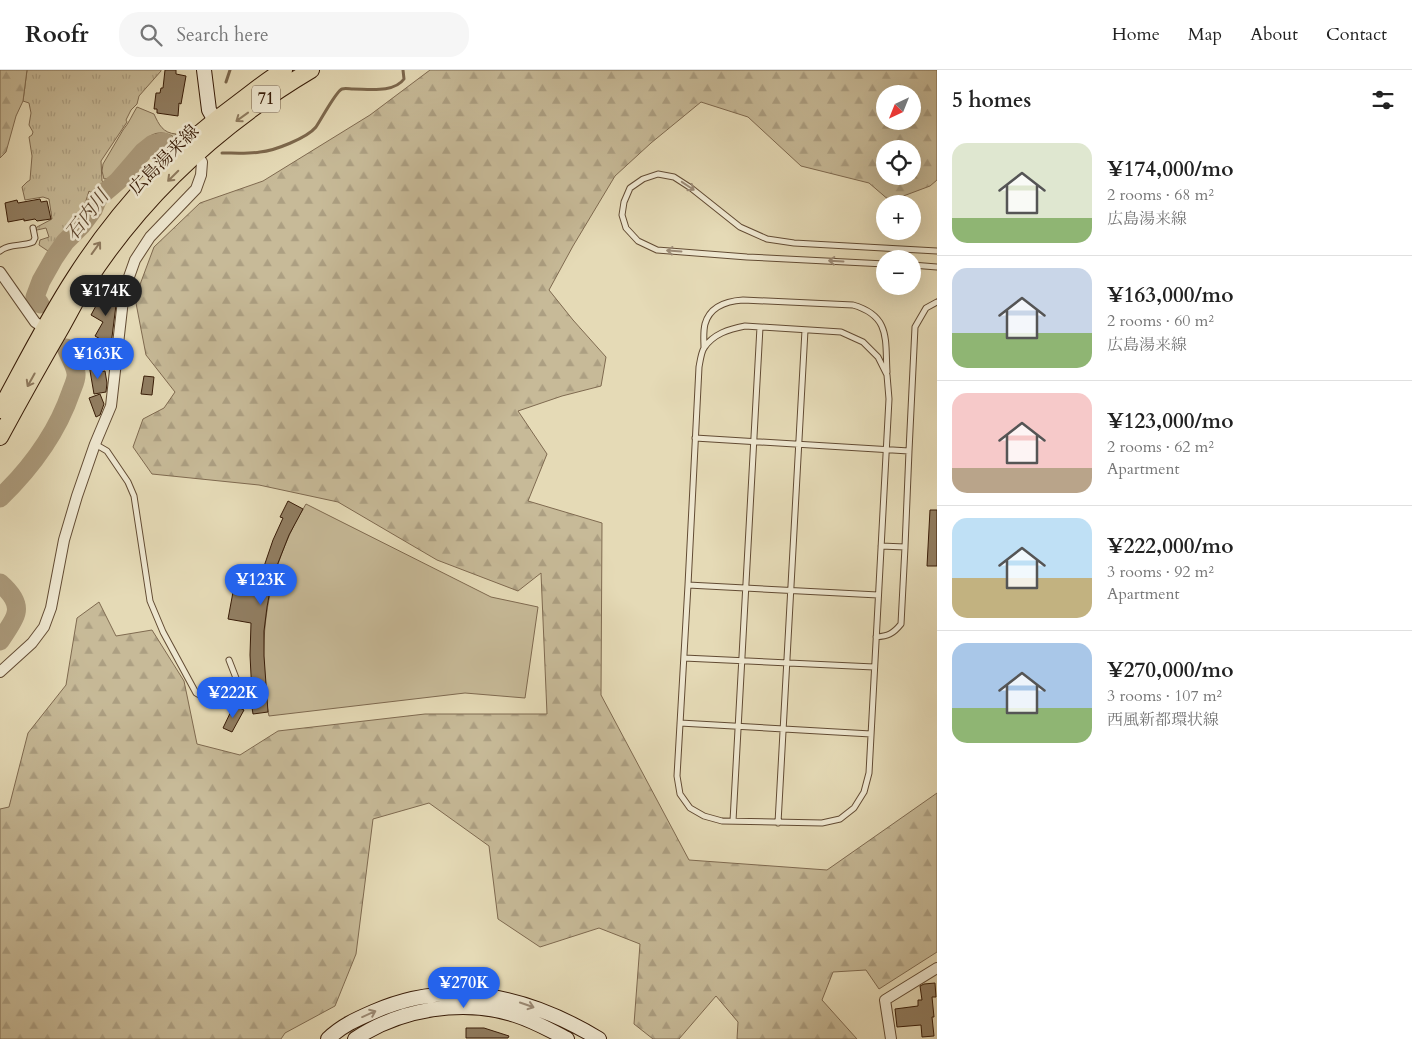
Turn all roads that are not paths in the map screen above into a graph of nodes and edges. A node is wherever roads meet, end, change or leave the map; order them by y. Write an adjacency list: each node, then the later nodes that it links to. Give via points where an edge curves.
1 (204, 70): 4 (street, via 209,110)
2 (284, 70): 4 (main road, 広島湯来線 / 71)
3 (311, 70): 4 (main road, 広島湯来線 / 71, one-way to 4)
4 (218, 126): 5 (main road, 広島湯来線 / 71)
5 (192, 149): 17 (main road, 広島湯来線 / 71, one-way to 5, via 75,277 111,227 157,173); 22 (main road, 広島湯来線 / 71, one-way to 22, via 124,230 87,282); 25 (street, via 202,162 196,188 150,237 135,260 124,291 111,406)
6 (33, 228): 9 (lane, via 33,242 8,246)
7 (919, 250): 11 (lane, one-way to 7, via 657,250 638,241 626,228 622,215 624,202 630,188 658,174 674,177 740,227 767,239)
8 (921, 250): 10 (lane, one-way to 10)
9 (0, 251)
10 (937, 251)
11 (876, 264)
12 (921, 265): 13 (lane)
13 (937, 266)
14 (0, 272): 17 (street, via 35,322)
15 (937, 302): 28 (lane, via 926,308 915,327)
16 (760, 327): 18 (lane); 19 (lane, via 728,329); 24 (lane)
17 (45, 329): 21 (main road, 広島湯来線 / 71)
18 (805, 330): 20 (lane, via 841,332 863,342 878,357); 26 (lane)
19 (704, 348): 20 (lane, via 705,324 719,305 729,301 853,305 878,318 885,330); 23 (lane, via 698,367)
20 (887, 375): 27 (lane)
21 (0, 410)
22 (0, 437)
23 (695, 438): 24 (lane); 31 (lane)
24 (754, 441): 26 (lane); 32 (lane)
25 (95, 444): 37 (lane, via 107,451 134,496 150,601 196,693 208,700 222,699 231,692 236,678); 41 (street, via 64,540 51,608 44,627 32,643)
26 (799, 444): 27 (lane); 33 (lane)
27 (886, 449): 28 (lane); 29 (lane)
28 (909, 450): 30 (lane)
29 (881, 546): 30 (lane); 34 (lane)
30 (905, 547): 35 (lane, via 901,624 895,632)
31 (688, 585): 32 (lane); 36 (lane)
32 (746, 588): 33 (lane); 38 (lane)
33 (791, 591): 34 (lane); 39 (lane)
34 (878, 595): 35 (lane)
35 (876, 637): 40 (lane)
36 (684, 658): 38 (lane); 42 (lane)
37 (229, 660)
38 (742, 661): 39 (lane); 43 (lane)
39 (787, 663): 40 (lane); 44 (lane)
40 (874, 667): 45 (lane)
41 (0, 672)
42 (680, 723): 43 (lane); 46 (lane, via 677,776 680,794 690,808 704,816)
43 (738, 726): 44 (lane); 46 (lane)
44 (783, 729): 45 (lane); 47 (lane)
45 (871, 734): 47 (lane, via 869,773 864,792 854,808 840,819 822,824)
46 (733, 821): 47 (lane)
47 (778, 823)
48 (937, 968): 53 (street, via 885,1000)
49 (328, 1039): 52 (street, one-way to 52, via 352,1021 393,1003 423,996 457,994 488,996 546,1011)
50 (355, 1039): 51 (street, via 388,1022 418,1012 449,1007 482,1008 513,1014)
51 (567, 1039)
52 (599, 1039)
53 (891, 1039)

